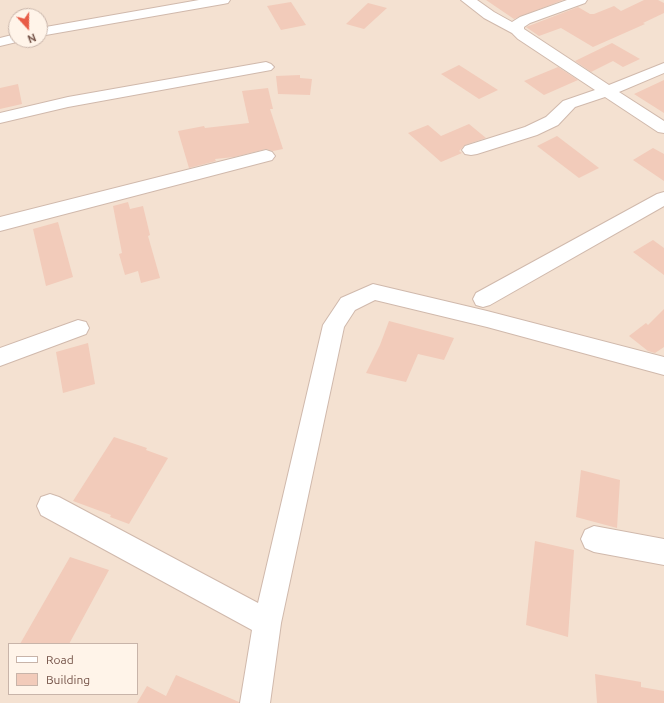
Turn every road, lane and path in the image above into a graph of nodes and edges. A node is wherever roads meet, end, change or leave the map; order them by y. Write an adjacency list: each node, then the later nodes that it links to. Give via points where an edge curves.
1 (223, 0): 5 (street)
2 (468, 0): 4 (street)
3 (580, 0): 4 (street, via 525,20 517,25)
4 (517, 30): 8 (street)
5 (48, 31)
6 (266, 67): 9 (street, via 68,102)
7 (664, 68): 8 (street)
8 (607, 91): 10 (street); 11 (street, via 568,104 552,121 531,131)
9 (0, 118)
10 (664, 128)
11 (471, 150)
12 (266, 156): 14 (street)
13 (664, 198): 15 (street)
14 (0, 224)
15 (483, 299)
16 (78, 328): 17 (street)
17 (0, 357)
18 (664, 366): 22 (street, via 373,292 348,304 334,325)
19 (50, 506): 22 (street)
20 (594, 539): 21 (street)
21 (664, 552)
22 (267, 623): 23 (street)
23 (254, 703)

